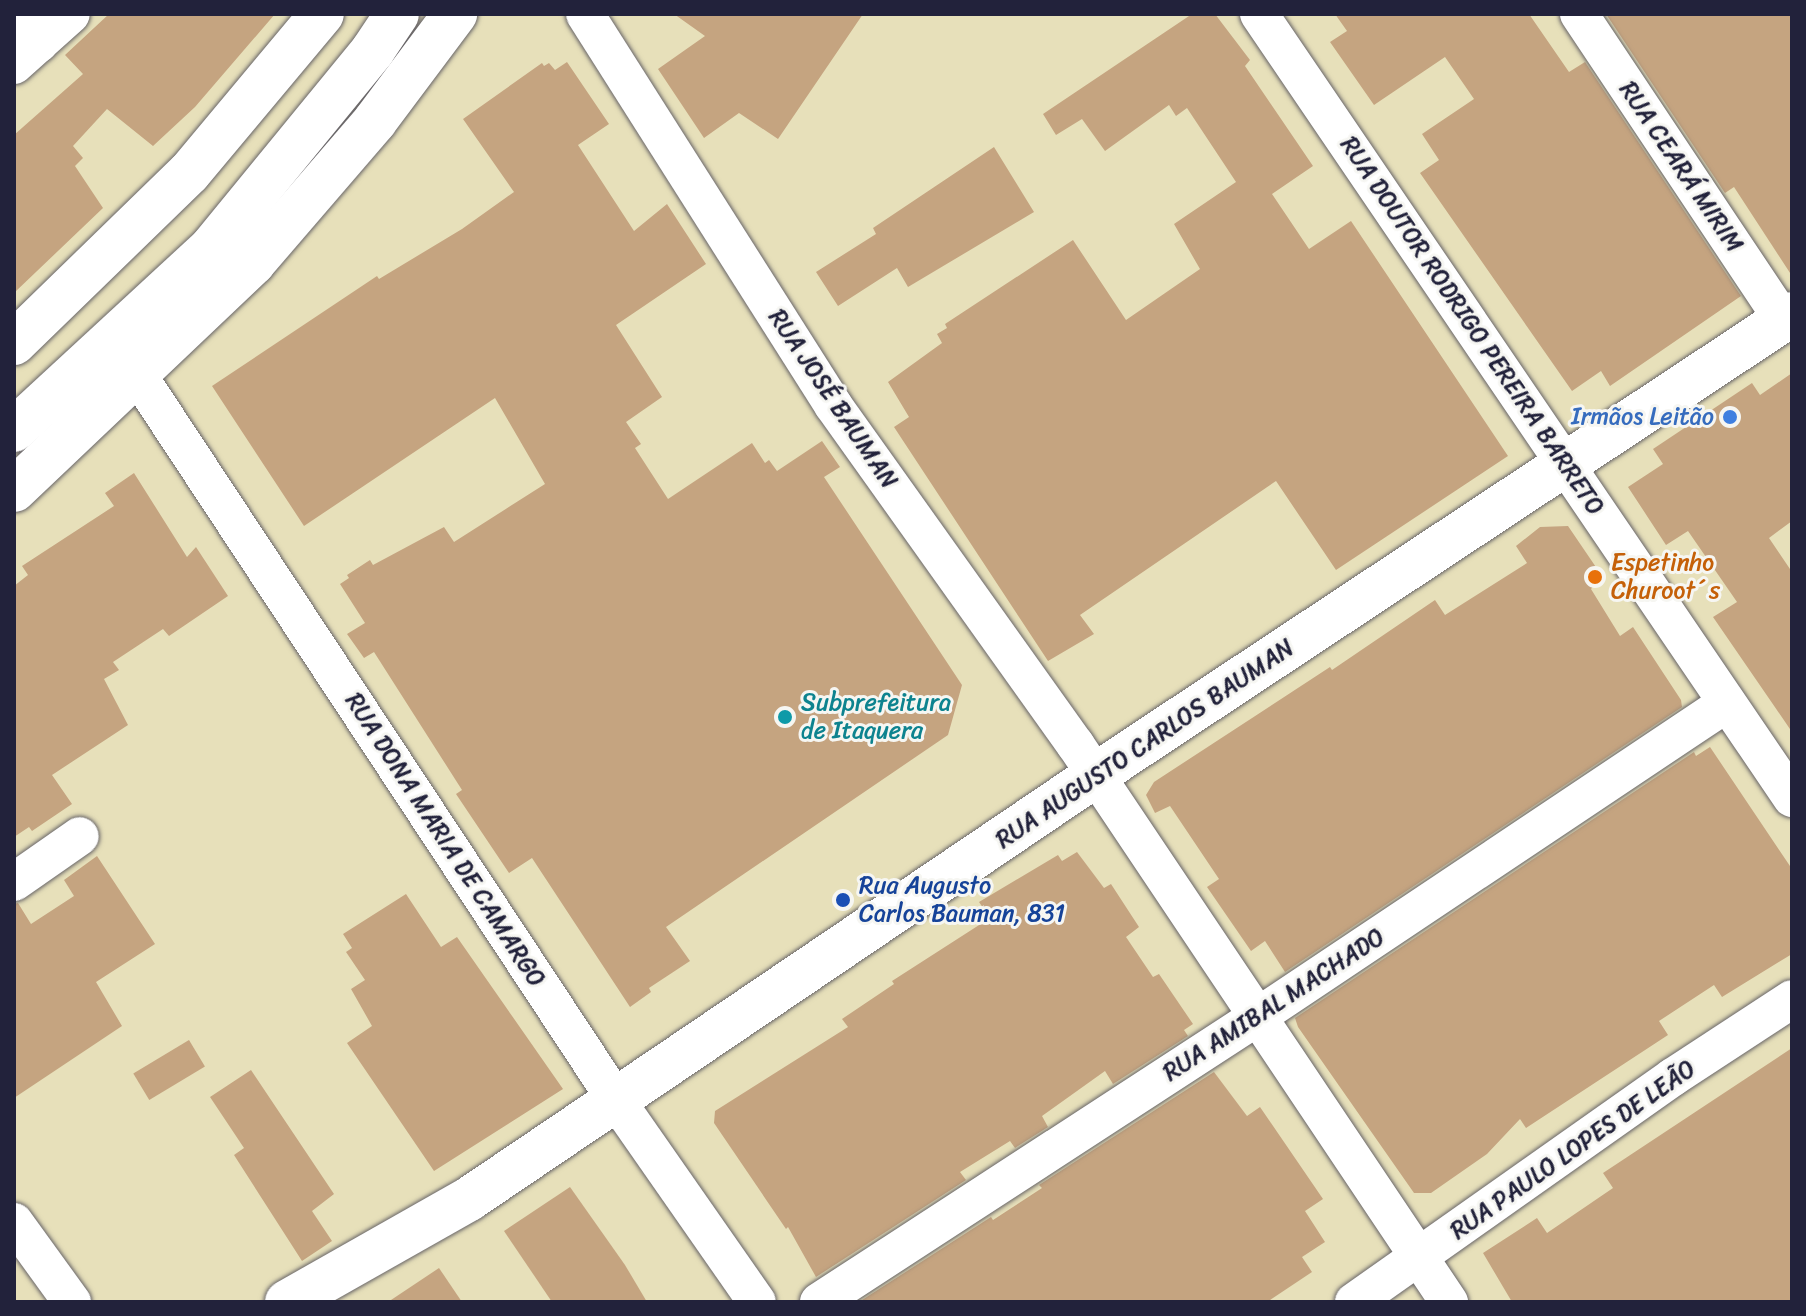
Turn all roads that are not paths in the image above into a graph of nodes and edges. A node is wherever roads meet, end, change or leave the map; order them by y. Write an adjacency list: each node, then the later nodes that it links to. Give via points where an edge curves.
1 (71, 14): 8 (street)
2 (322, 14): 10 (main road, via 189,173)
3 (397, 14): 12 (main road, via 212,247)
4 (455, 14): 11 (main road, via 375,121 253,263)
5 (585, 14): 16 (street, RUA JOSÉ BAUMAN, via 833,405)
6 (1259, 14): 13 (street, RUA DOUTOR RODRIGO PEREIRA BARRETO)
7 (1579, 14): 9 (street, RUA CEARÁ MIRIM)
8 (24, 41)
9 (1787, 317): 13 (main road, RUA AUGUSTO CARLOS BAUMAN)
10 (14, 343)
11 (137, 374): 14 (main road); 22 (street, RUA DONA MARIA DE CAMARGO)
12 (14, 430)
13 (1566, 463): 15 (street, RUA DOUTOR RODRIGO PEREIRA BARRETO); 16 (main road, RUA AUGUSTO CARLOS BAUMAN)
14 (14, 490)
15 (1727, 703): 17 (street, RUA DOUTOR RODRIGO PEREIRA BARRETO); 21 (street, RUA AMIBAL MACHADO)
16 (1096, 775): 21 (street, RUA JOSÉ BAUMAN); 22 (main road, RUA AUGUSTO CARLOS BAUMAN)
17 (1792, 798)
18 (80, 836): 19 (street)
19 (14, 882)
20 (1792, 999): 25 (street, RUA PAULO LOPES DE LEÃO, via 1673,1077)
21 (1257, 1017): 25 (street, RUA JOSÉ BAUMAN); 30 (street, RUA AMIBAL MACHADO)
22 (616, 1100): 23 (main road, RUA AUGUSTO CARLOS BAUMAN); 29 (street, RUA DONA MARIA DE CAMARGO)
23 (460, 1204): 27 (main road, RUA AUGUSTO CARLOS BAUMAN); 28 (main road, RUA AUGUSTO CARLOS BAUMAN)
24 (14, 1222): 26 (street)
25 (1420, 1259): 31 (street, RUA PAULO LOPES DE LEÃO); 32 (street, RUA JOSÉ BAUMAN)
26 (72, 1302)
27 (287, 1302)
28 (344, 1302)
29 (757, 1302)
30 (819, 1302)
31 (1354, 1302)
32 (1449, 1302)

